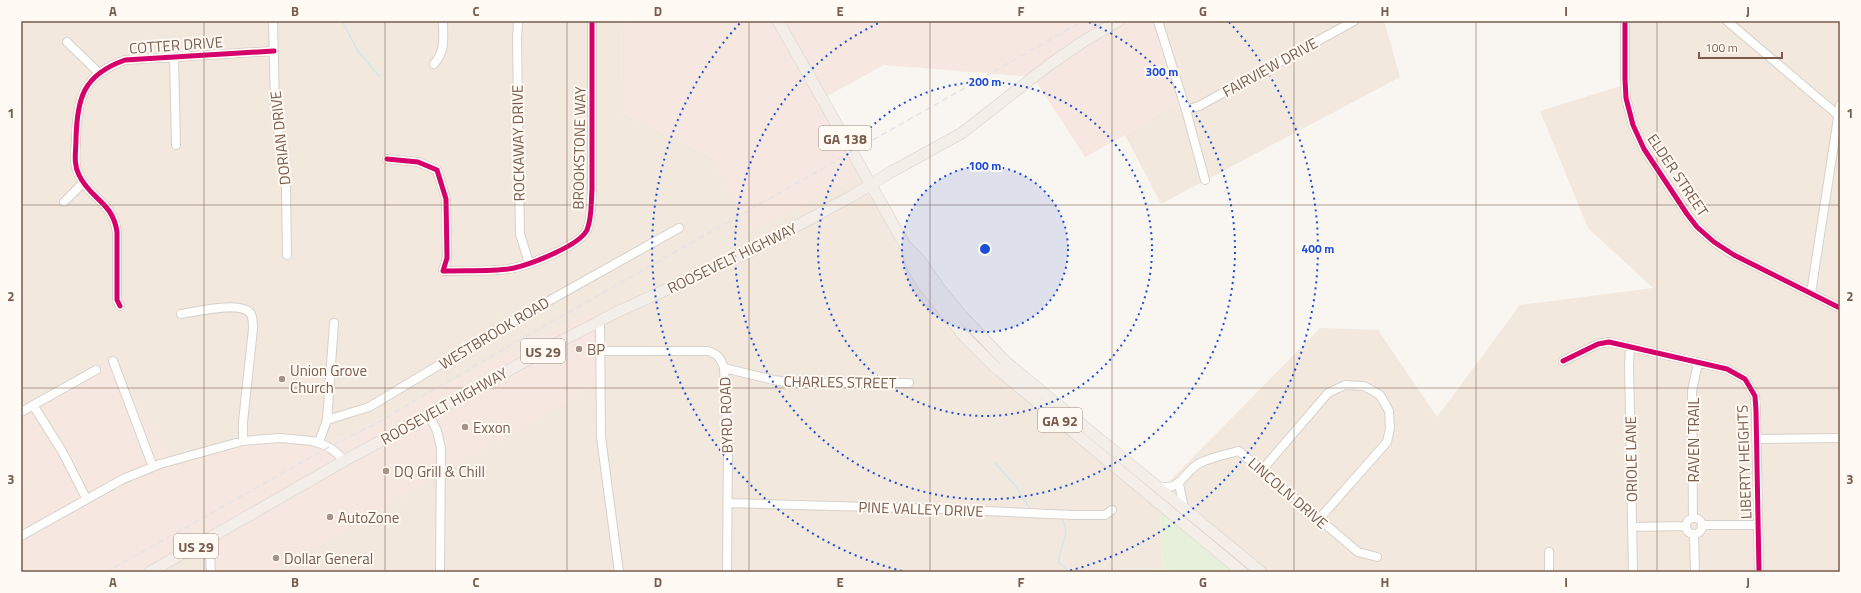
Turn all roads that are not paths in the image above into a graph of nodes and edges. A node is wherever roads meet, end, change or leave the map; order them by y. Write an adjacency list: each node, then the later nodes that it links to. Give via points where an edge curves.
1 (273, 21): 12 (street, DORIAN DRIVE)
2 (443, 21): 14 (street, via 444,43 441,56)
3 (518, 21): 28 (street, ROCKAWAY DRIVE, via 520,234)
4 (592, 21): 28 (street, BROOKSTONE WAY, via 590,215 586,230 576,241)
5 (778, 21): 23 (main road, GA 138)
6 (1118, 21): 23 (main road, US 29, via 1049,65 962,133)
7 (1158, 21): 17 (street)
8 (1354, 21): 17 (street, FAIRVIEW DRIVE, via 1199,106)
9 (1625, 21): 29 (street, ELDER STREET, via 1626,98 1633,125 1644,149 1687,214 1703,232 1728,251)
10 (1728, 21): 18 (street)
11 (67, 42): 15 (street)
12 (274, 51): 13 (street, COTTER DRIVE); 27 (street, DORIAN DRIVE, via 275,107 286,189)
13 (174, 57): 15 (street, COTTER DRIVE, via 125,60); 19 (street)
14 (434, 64)
15 (99, 73): 22 (street, COTTER DRIVE, via 82,92 76,114 75,162)
16 (1840, 105): 18 (street)
17 (1186, 110): 21 (street)
18 (1838, 115): 29 (street)
19 (176, 145)
20 (387, 159): 28 (street, BROOKSTONE WAY, via 418,162 437,170 446,200 447,258 443,271 513,268)
21 (1205, 180)
22 (83, 183): 24 (street); 30 (street, COTTER DRIVE, via 108,208 116,222 117,300)
23 (871, 184): 26 (main road, GA 92); 33 (main road, ROOSEVELT HIGHWAY / US 29, via 747,253)
24 (64, 202)
25 (679, 228): 46 (street, WESTBROOK ROAD, via 504,326 369,407)
26 (905, 245): 55 (main road, GA 92, via 991,348); 76 (main road, GA 92, via 914,270 924,286 964,336 995,368)
27 (287, 255)
28 (528, 263)
29 (1810, 294): 31 (street, ELDER STREET)
30 (120, 306)
31 (1840, 308)
32 (181, 314): 49 (street, via 233,307 244,309 251,314 253,319)
33 (600, 320): 36 (street); 45 (main road, ROOSEVELT HIGHWAY / US 29)
34 (334, 323): 46 (street)
35 (1630, 347): 38 (street, LIBERTY HEIGHTS, via 1609,342 1598,344); 39 (street, LIBERTY HEIGHTS); 65 (street, ORIOLE LANE)
36 (599, 351): 40 (street, BYRD ROAD, via 708,351 717,354); 74 (street, via 601,437)
37 (113, 361): 52 (street)
38 (1563, 362)
39 (1698, 363): 48 (street, LIBERTY HEIGHTS, via 1727,369 1745,379 1754,396); 60 (street, RAVEN TRAIL, via 1692,391)
40 (724, 368): 42 (street, CHARLES STREET, via 792,383); 57 (street, BYRD ROAD)
41 (96, 370): 43 (street)
42 (909, 383)
43 (33, 405): 44 (street); 56 (street)
44 (21, 412)
45 (429, 415): 51 (main road, ROOSEVELT HIGHWAY / US 29); 73 (street, via 437,431 441,448)
46 (327, 420): 50 (street)
47 (1840, 438): 48 (street)
48 (1756, 439): 62 (street, LIBERTY HEIGHTS)
49 (243, 441): 50 (street, via 280,438); 52 (street)
50 (319, 442): 51 (street, via 336,451)
51 (344, 461): 68 (main road, ROOSEVELT HIGHWAY / US 29)
52 (153, 467): 56 (street)
53 (1262, 470): 54 (street, LINCOLN DRIVE, via 1239,451 1201,462); 61 (street, LINCOLN DRIVE); 61 (street, via 1328,393 1345,385 1364,386 1380,395 1389,411 1390,428 1387,442)
54 (1178, 484): 55 (street, via 1168,488); 58 (street)
55 (1156, 485): 58 (main road, GA 92)
56 (86, 498): 67 (street)
57 (728, 503): 59 (street, PINE VALLEY DRIVE, via 1073,515 1105,515); 75 (street, BYRD ROAD)
58 (1184, 509): 77 (main road, GA 92)
59 (1112, 510)
60 (1693, 517): 63 (street, via 1700,520); 64 (street, via 1688,519)
61 (1319, 519): 70 (street, LINCOLN DRIVE, via 1358,552)
62 (1758, 524): 63 (street); 81 (street, LIBERTY HEIGHTS)
63 (1702, 525): 66 (street, via 1699,532)
64 (1685, 526): 65 (street); 66 (street, via 1689,533)
65 (1632, 527): 79 (street, ORIOLE LANE)
66 (1694, 534): 80 (street)
67 (21, 536)
68 (209, 540): 71 (main road, ROOSEVELT HIGHWAY / US 29); 72 (street)
69 (1549, 552): 78 (street)
70 (1377, 557)
71 (150, 572)
72 (211, 572)
73 (440, 572)
74 (619, 572)
75 (727, 572)
76 (1242, 572)
77 (1261, 572)
78 (1549, 572)
79 (1633, 572)
80 (1695, 572)
81 (1759, 572)

